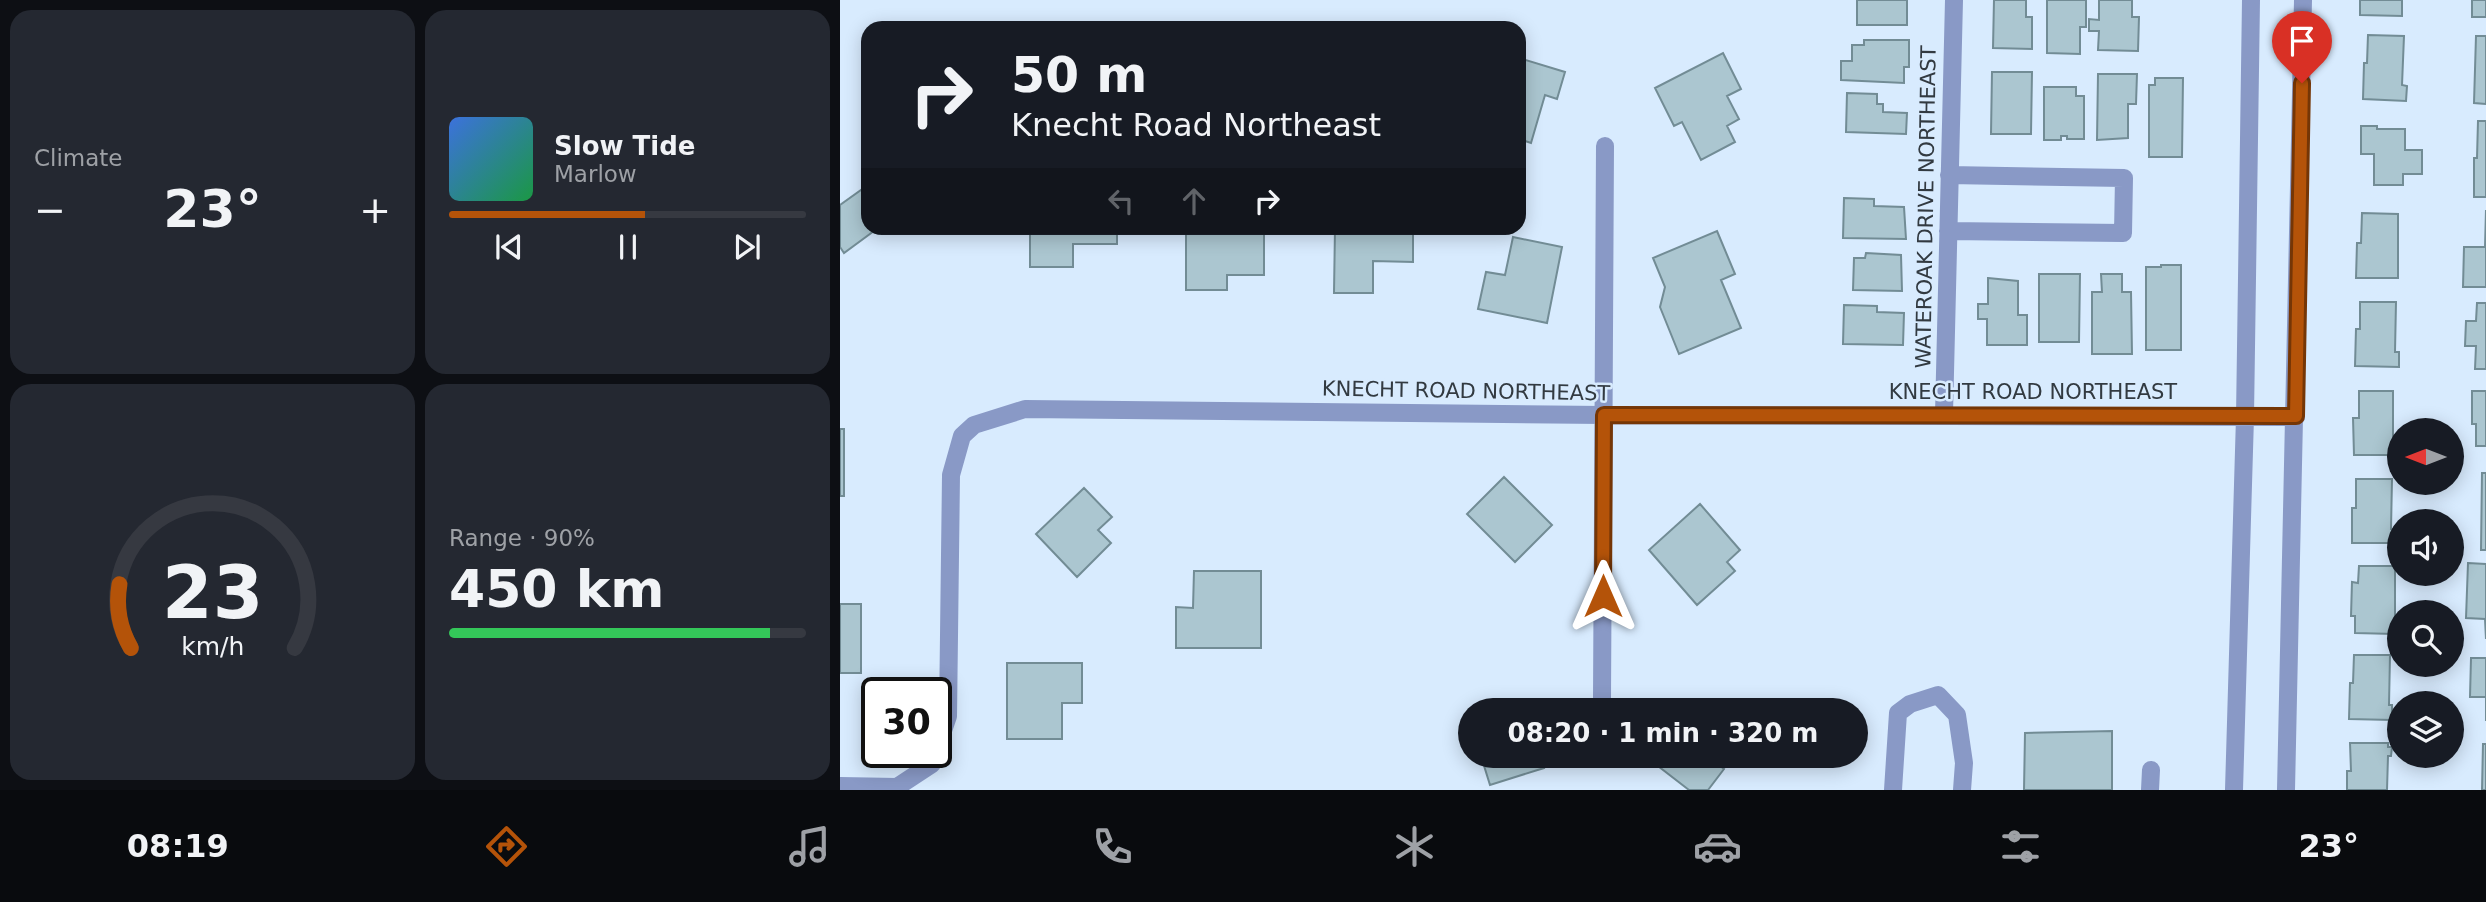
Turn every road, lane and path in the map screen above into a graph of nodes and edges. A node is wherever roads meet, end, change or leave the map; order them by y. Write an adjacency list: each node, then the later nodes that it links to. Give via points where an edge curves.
1 (1954, 0): 5 (street, WATEROAK DRIVE NORTHEAST)
2 (2251, 0): 9 (street)
3 (2303, 0): 10 (street)
4 (1605, 146): 8 (street)
5 (1949, 176): 6 (street, WATEROAK DRIVE NORTHEAST); 6 (street, via 2124,178 2123,233)
6 (1948, 231): 7 (street, WATEROAK DRIVE NORTHEAST)
7 (1944, 414): 8 (street, KNECHT ROAD NORTHEAST); 9 (street, KNECHT ROAD NORTHEAST)
8 (1604, 415): 11 (street, KNECHT ROAD NORTHEAST, via 1025,409 974,425 962,436 951,475); 12 (street)
9 (2245, 416): 10 (street, KNECHT ROAD NORTHEAST); 19 (street)
10 (2296, 416): 20 (street)
11 (948, 677)
12 (1602, 698)
13 (926, 768): 15 (street, KNECHT ROAD NORTHEAST, via 897,787)
14 (2151, 770): 18 (street)
15 (840, 786)
16 (1893, 790): 17 (street, via 1898,713 1938,695 1957,715 1964,763)
17 (1962, 790)
18 (2150, 790)
19 (2234, 790)
20 (2286, 790)

